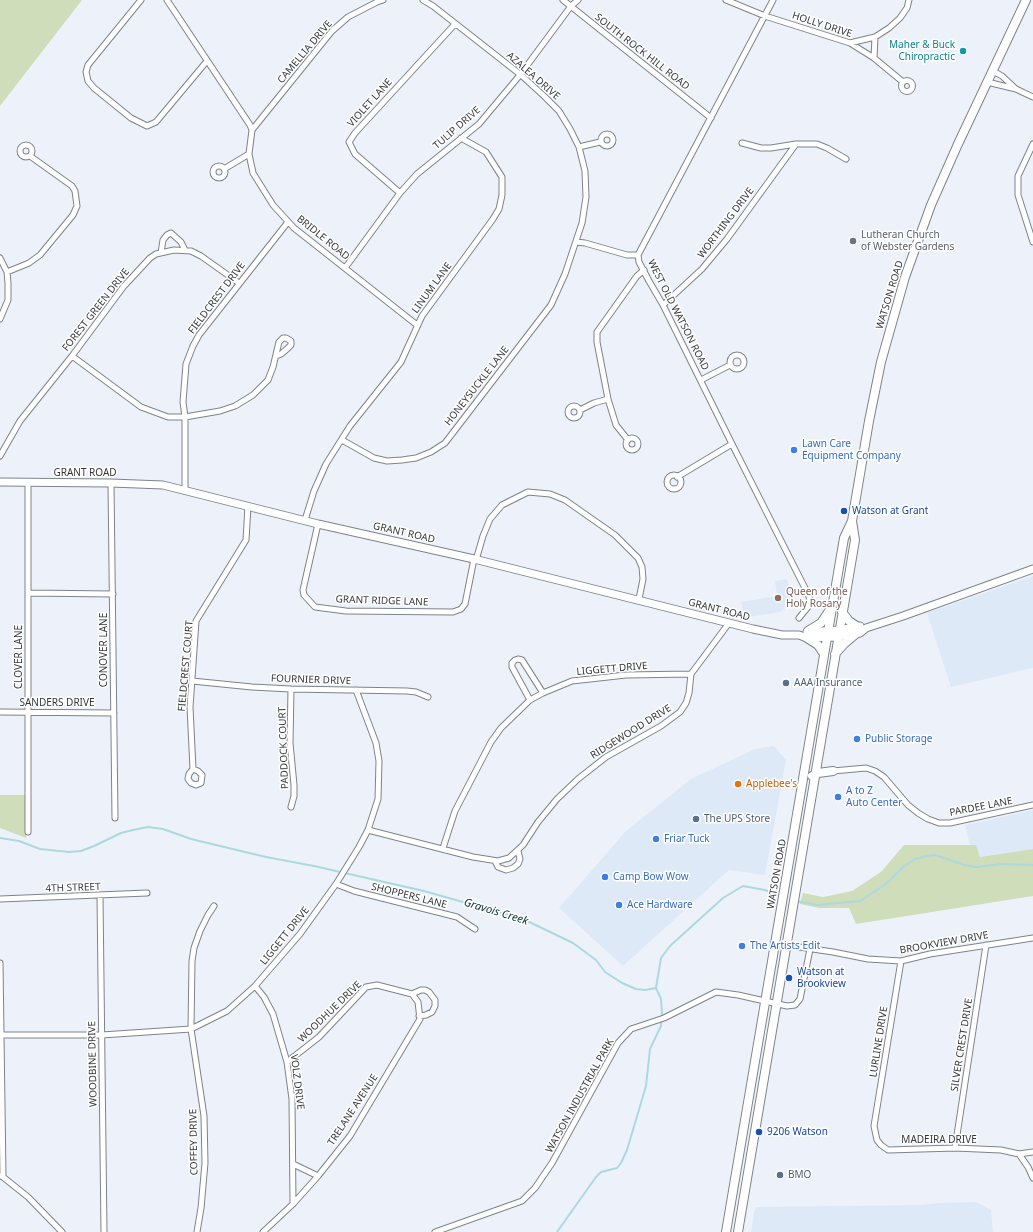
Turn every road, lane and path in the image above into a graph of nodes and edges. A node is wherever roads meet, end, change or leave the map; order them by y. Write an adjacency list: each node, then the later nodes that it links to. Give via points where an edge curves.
1 (141, 0): 16 (street, via 88,65 88,80 94,88 131,118 147,126 156,122)
2 (167, 0): 16 (street)
3 (383, 0): 24 (street, CAMELLIA DRIVE, via 348,18 332,31)
4 (423, 0): 12 (street, AZALEA DRIVE)
5 (578, 0): 10 (street, TULIP DRIVE)
6 (726, 0): 11 (street, HOLLY DRIVE)
7 (773, 0): 11 (street, WEST OLD WATSON ROAD)
8 (909, 0): 13 (street, via 900,18)
9 (1026, 0): 17 (main road, WATSON ROAD)
10 (567, 2): 18 (street, TULIP DRIVE); 23 (street, SOUTH ROCK HILL ROAD)
11 (764, 16): 14 (street, HOLLY DRIVE); 23 (street, WEST OLD WATSON ROAD)
12 (455, 24): 18 (street, AZALEA DRIVE); 35 (street, VIOLET LANE, via 355,133 350,142 355,154)
13 (875, 37): 14 (street); 15 (street)
14 (850, 43): 15 (street, HOLLY DRIVE)
15 (874, 58): 19 (street, HOLLY DRIVE)
16 (207, 61): 24 (street)
17 (993, 71): 20 (main road, WATSON ROAD); 21 (street)
18 (520, 75): 25 (street, TULIP DRIVE, via 479,124); 30 (street, AZALEA DRIVE, via 559,111)
19 (903, 82)
20 (987, 82): 21 (street); 68 (main road, WATSON ROAD, via 931,205 901,290 877,382)
21 (1016, 89): 22 (street)
22 (1033, 97)
23 (711, 118): 41 (street, WEST OLD WATSON ROAD)
24 (252, 130): 31 (street, BRIDLE ROAD)
25 (461, 138): 35 (street, TULIP DRIVE, via 417,174); 49 (street, LINUM LANE, via 486,152 502,178 499,208 494,219)
26 (600, 142): 30 (street)
27 (742, 144): 28 (street, via 761,148)
28 (796, 144): 33 (street, via 817,144); 47 (street, WORTHING DRIVE, via 727,239 702,269)
29 (1033, 144): 38 (street, via 1018,176 1018,195)
30 (579, 147): 37 (street, AZALEA DRIVE, via 585,171 586,197)
31 (249, 154): 34 (street); 36 (street, BRIDLE ROAD, via 253,173 273,205)
32 (30, 156): 45 (street, via 72,186 77,206 73,215 40,255 29,263)
33 (846, 159)
34 (224, 169)
35 (400, 193): 43 (street, TULIP DRIVE)
36 (288, 222): 43 (street, BRIDLE ROAD); 46 (street, FIELDCREST DRIVE)
37 (576, 242): 41 (street, via 627,255); 57 (street, HONEYSUCKLE LANE, via 551,305 445,443 416,458 387,461 374,458)
38 (1033, 242)
39 (185, 250): 40 (street, FOREST GREEN DRIVE); 40 (street, via 171,233 163,240); 46 (street, FOREST GREEN DRIVE, via 201,256)
40 (161, 253): 50 (street, FOREST GREEN DRIVE, via 150,258 124,286)
41 (638, 255): 44 (street, WEST OLD WATSON ROAD)
42 (0, 258): 45 (street)
43 (345, 268): 49 (street, BRIDLE ROAD)
44 (644, 270): 47 (street, WEST OLD WATSON ROAD); 54 (street, via 597,332)
45 (7, 272): 48 (street, via 8,300)
46 (239, 283): 56 (street, FIELDCREST DRIVE, via 193,346 186,364 183,402)
47 (663, 305): 53 (street, WEST OLD WATSON ROAD)
48 (0, 318)
49 (417, 324): 57 (street, LINUM LANE, via 401,362 350,426)
50 (72, 356): 56 (street, via 141,408 168,418); 60 (street, FOREST GREEN DRIVE, via 20,421)
51 (276, 356): 56 (street, via 268,380 253,395 235,406 220,411)
52 (730, 365): 53 (street)
53 (701, 380): 59 (street, WEST OLD WATSON ROAD)
54 (608, 399): 55 (street); 58 (street, via 616,425)
55 (580, 410)
56 (185, 417): 65 (street, FIELDCREST DRIVE)
57 (342, 440): 67 (street, LINUM LANE, via 326,464 314,491)
58 (628, 440)
59 (732, 444): 61 (street); 77 (street, WEST OLD WATSON ROAD, via 808,594 808,607)
60 (0, 456)
61 (677, 476)
62 (0, 482): 63 (street, GRANT ROAD)
63 (28, 483): 64 (street, GRANT ROAD); 72 (street, CLOVER LANE)
64 (111, 483): 65 (street, GRANT ROAD, via 163,485); 73 (street, CONOVER LANE)
65 (185, 491): 66 (street, GRANT ROAD)
66 (248, 506): 67 (street, GRANT ROAD); 86 (street, FIELDCREST COURT, via 246,540 196,621)
67 (306, 520): 69 (street, GRANT ROAD)
68 (852, 521): 75 (main road, WATSON ROAD, via 844,538); 76 (main road, WATSON ROAD, via 855,540)
69 (318, 524): 70 (street, GRANT ROAD); 70 (street, GRANT RIDGE LANE, via 303,590 314,607 346,611 453,612 465,604)
70 (475, 560): 74 (street, GRANT ROAD); 74 (street, via 490,519 502,505 528,492 550,494 565,500 615,535 638,558 643,579)
71 (1033, 568): 79 (street, GRANT ROAD, via 903,616)
72 (28, 593): 73 (street); 93 (street, CLOVER LANE)
73 (113, 594): 94 (street, CONOVER LANE)
74 (639, 599): 78 (street, GRANT ROAD)
75 (832, 606): 81 (main road, WATSON ROAD); 82 (main road, via 821,623)
76 (842, 612): 79 (main road); 80 (main road, WATSON ROAD)
77 (799, 618)
78 (729, 623): 82 (street, GRANT ROAD, via 782,635); 85 (street)
79 (860, 629): 80 (street, GRANT ROAD); 84 (main road)
80 (839, 633): 81 (street, GRANT ROAD); 84 (main road, WATSON ROAD)
81 (827, 634): 82 (street, GRANT ROAD); 83 (main road, WATSON ROAD)
82 (805, 635): 83 (main road, via 818,645)
83 (824, 654): 98 (main road, WATSON ROAD)
84 (835, 655): 95 (main road, WATSON ROAD)
85 (691, 674): 89 (street, LIGGETT DRIVE, via 626,675 572,681); 105 (street, RIDGEWOOD DRIVE, via 689,693 680,712 661,726 606,757 578,779 557,799)
86 (192, 680): 87 (street, FOURNIER DRIVE); 96 (street, FIELDCREST COURT, via 190,707)
87 (291, 689): 88 (street, FOURNIER DRIVE); 100 (street, PADDOCK COURT, via 290,743 294,785)
88 (356, 690): 90 (street, FOURNIER DRIVE, via 407,691); 102 (street, LIGGETT DRIVE, via 376,743 379,761 378,799)
89 (543, 693): 91 (street, LIGGETT DRIVE); 91 (street, via 522,660 515,660 512,667)
90 (428, 697)
91 (530, 700): 104 (street, LIGGETT DRIVE, via 501,728 491,742 455,811)
92 (0, 712): 93 (street, SANDERS DRIVE)
93 (28, 712): 94 (street, SANDERS DRIVE); 103 (street, CLOVER LANE)
94 (114, 713): 101 (street, CONOVER LANE)
95 (817, 761): 97 (main road); 98 (main road, WATSON ROAD)
96 (193, 769)
97 (833, 771): 98 (main road); 99 (street, PARDEE LANE, via 866,768 875,771 884,777 908,805 928,819 939,823 950,823)
98 (809, 780): 114 (main road, WATSON ROAD); 121 (main road, WATSON ROAD, via 781,906)
99 (1033, 805)
100 (291, 807)
101 (115, 818)
102 (368, 830): 104 (street, RIDGEWOOD DRIVE); 107 (street, LIGGETT DRIVE)
103 (28, 832)
104 (443, 848): 106 (street, RIDGEWOOD DRIVE)
105 (518, 851): 106 (street, RIDGEWOOD DRIVE, via 509,858); 106 (street, RIDGEWOOD DRIVE, via 520,859 513,868 506,870 498,867)
106 (494, 861)
107 (336, 884): 112 (street, SHOPPERS LANE, via 354,891 457,917); 119 (street, LIGGETT DRIVE, via 300,934)
108 (147, 893): 109 (street, 4TH STREET)
109 (100, 896): 110 (street, 4TH STREET); 126 (street, WOODBINE DRIVE)
110 (0, 899)
111 (214, 906): 124 (street, COFFEY DRIVE, via 200,930 194,948)
112 (475, 929)
113 (1033, 938): 115 (street, BROOKVIEW DRIVE)
114 (786, 945): 116 (street, BROOKVIEW DRIVE); 122 (main road, WATSON ROAD)
115 (986, 945): 117 (street, BROOKVIEW DRIVE); 129 (street, SILVER CREST DRIVE)
116 (810, 949): 117 (street, BROOKVIEW DRIVE, via 868,959); 122 (street, via 797,1004)
117 (902, 961): 128 (street, LURLINE DRIVE)
118 (0, 963): 125 (street)
119 (255, 986): 124 (street, LIGGETT DRIVE, via 227,1011); 127 (street, VOLZ DRIVE, via 273,1014)
120 (412, 994): 123 (street, TRELANE AVENUE, via 418,1002); 123 (street, WOODHUE DRIVE, via 425,990 435,1000 432,1012); 127 (street, WOODHUE DRIVE, via 377,985 366,987 319,1037)
121 (765, 1001): 122 (street, WATSON INDUSTRIAL PARK); 141 (street, WATSON INDUSTRIAL PARK, via 716,992 664,1018 631,1029 618,1043 552,1163 535,1188 522,1201); 142 (main road, WATSON ROAD)
122 (776, 1004): 143 (main road, WATSON ROAD)
123 (419, 1016): 134 (street, TRELANE AVENUE, via 420,1019 350,1136)
124 (191, 1029): 126 (street); 139 (street, COFFEY DRIVE, via 204,1116 205,1148)
125 (1, 1035): 126 (street); 133 (street)
126 (102, 1035): 138 (street, WOODBINE DRIVE)
127 (287, 1062): 132 (street, VOLZ DRIVE, via 292,1100)
128 (874, 1126): 129 (street, MADEIRA DRIVE, via 877,1140 888,1150)
129 (955, 1148): 131 (street, MADEIRA DRIVE, via 1002,1150)
130 (1033, 1152): 131 (street, MADEIRA DRIVE)
131 (1019, 1154): 135 (street)
132 (293, 1164): 134 (street); 136 (street, VOLZ DRIVE)
133 (2, 1176): 137 (street, via 28,1197)
134 (318, 1176): 136 (street, TRELANE AVENUE)
135 (1033, 1178)
136 (293, 1204): 140 (street, TRELANE AVENUE)
137 (62, 1232)
138 (104, 1232)
139 (197, 1232)
140 (263, 1232)
141 (434, 1232)
142 (726, 1232)
143 (738, 1232)

